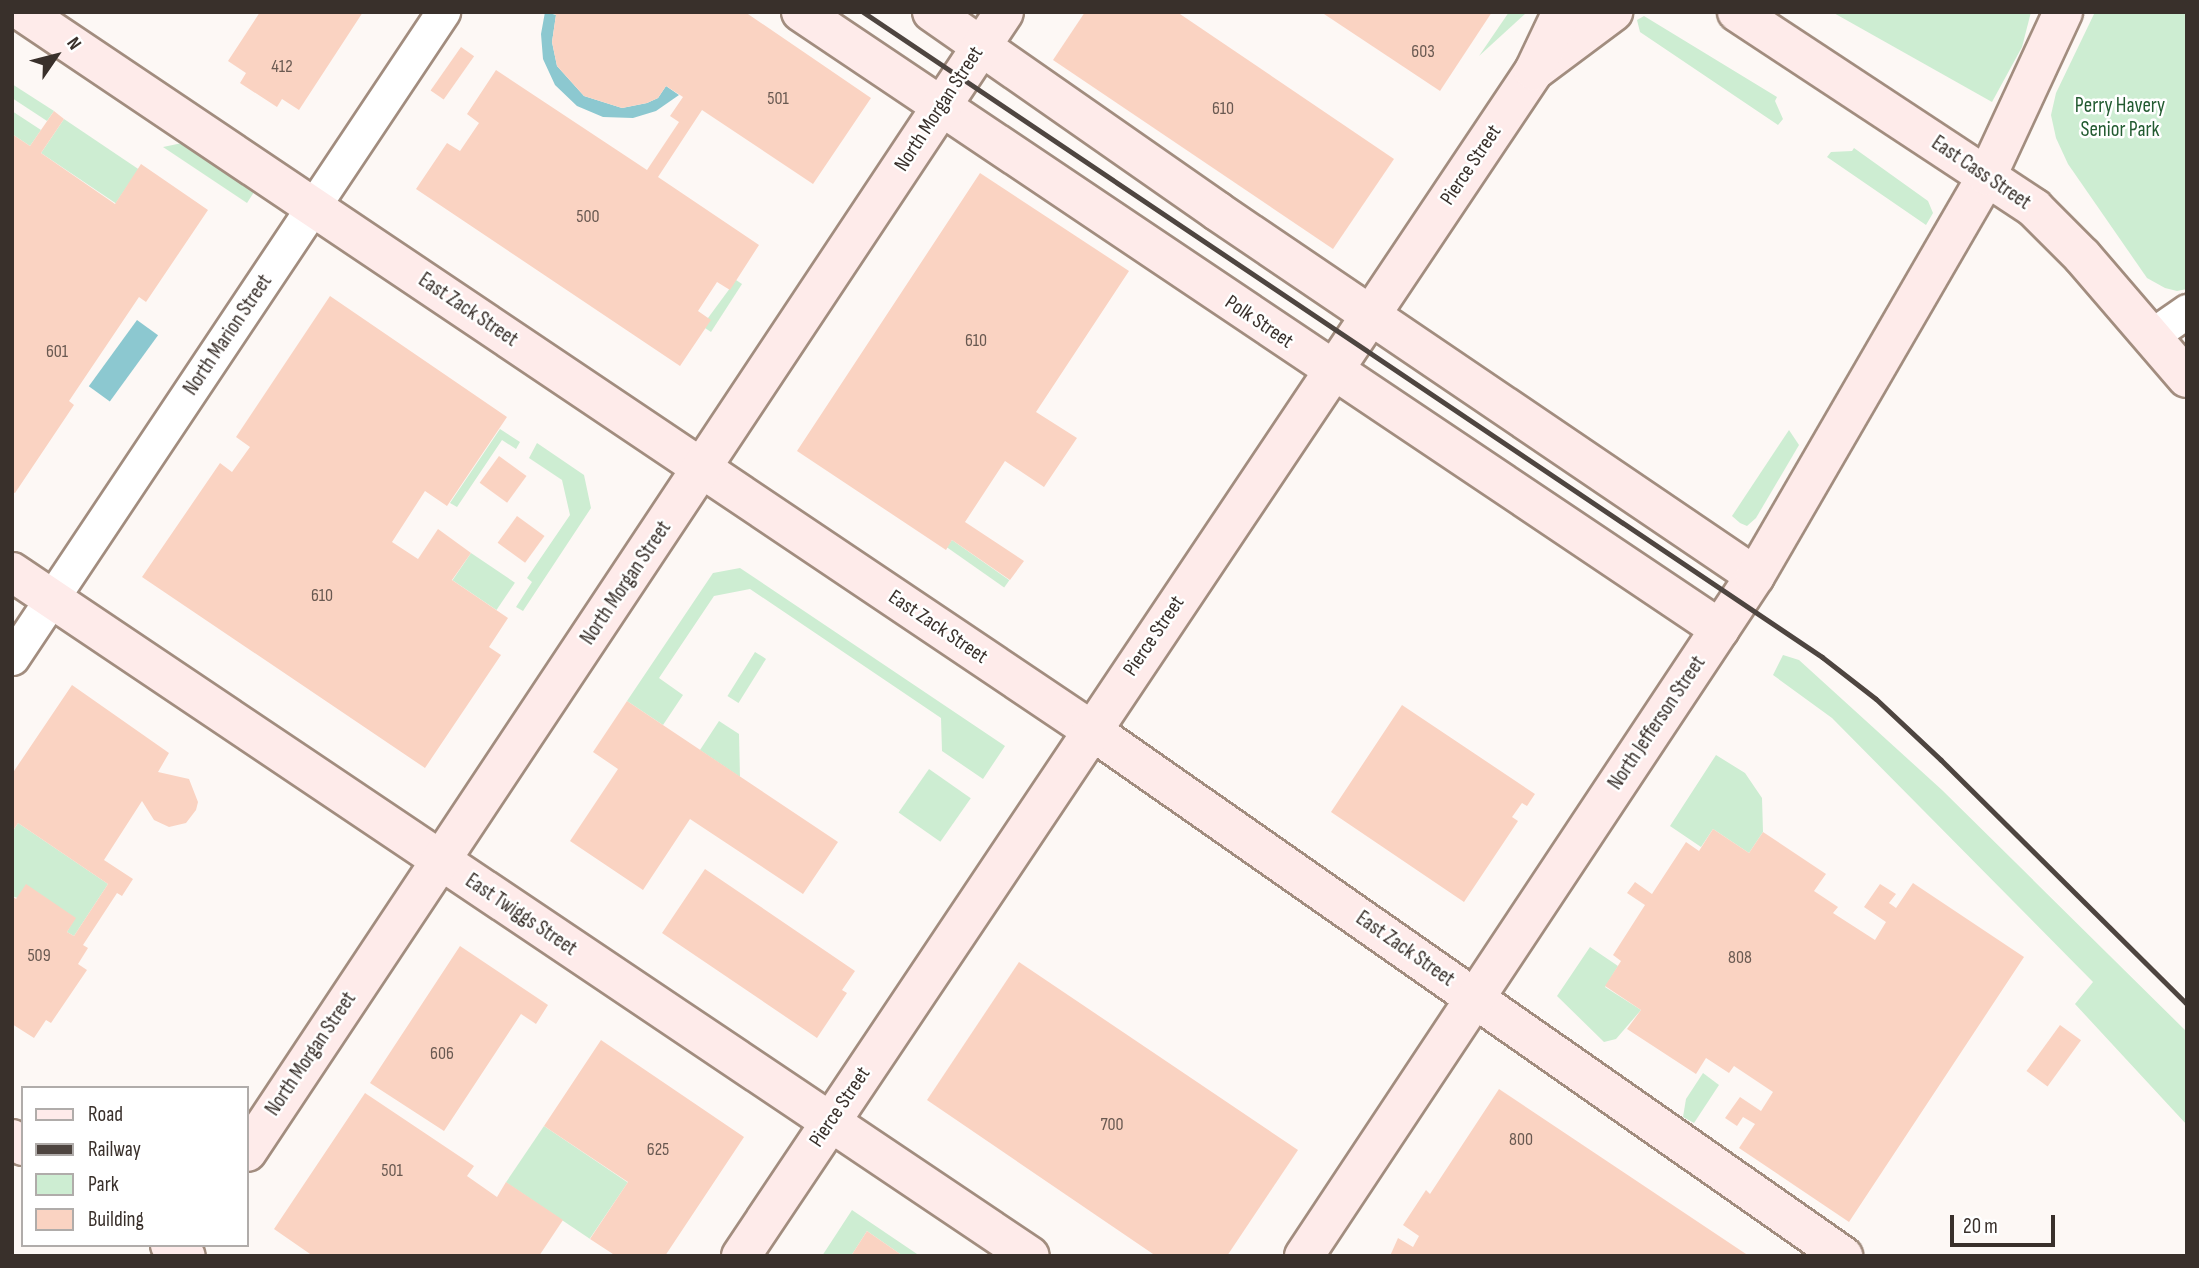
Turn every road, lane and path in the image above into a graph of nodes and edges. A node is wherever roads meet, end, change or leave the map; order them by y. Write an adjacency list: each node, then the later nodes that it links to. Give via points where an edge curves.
1 (23, 12): 14 (street, East Zack Street)
2 (443, 12): 14 (street, North Marion Street)
3 (801, 12): 12 (street, Polk Street)
4 (932, 12): 10 (street)
5 (1004, 12): 10 (street, North Morgan Street)
6 (1562, 12): 11 (street, Pierce Street)
7 (1613, 12): 11 (street)
8 (1737, 12): 13 (street, East Cass Street)
9 (2063, 12): 13 (street, North Jefferson Street)
10 (981, 44): 12 (street, North Morgan Street); 16 (street, via 1217,211)
11 (1534, 71): 16 (street, Pierce Street)
12 (941, 106): 18 (street, Polk Street); 20 (street, North Morgan Street)
13 (1987, 176): 17 (street, East Cass Street, via 2034,208); 22 (street, North Jefferson Street)
14 (313, 206): 20 (street, East Zack Street); 23 (street, North Marion Street)
15 (2187, 311): 17 (street)
16 (1372, 313): 18 (street, Pierce Street); 22 (street)
17 (2151, 336): 19 (street, East Cass Street)
18 (1332, 371): 24 (street, Polk Street); 26 (street, Pierce Street)
19 (2187, 378)
20 (703, 468): 26 (street, East Zack Street); 27 (street, North Morgan Street)
21 (12, 572): 23 (street, East Twiggs Street)
22 (1755, 576): 24 (street, North Jefferson Street)
23 (52, 600): 25 (street, North Marion Street); 27 (street, East Twiggs Street)
24 (1720, 629): 28 (street, North Jefferson Street)
25 (12, 658)
26 (1091, 730): 28 (street, East Zack Street); 29 (street, Pierce Street)
27 (440, 860): 29 (street, East Twiggs Street); 30 (street, North Morgan Street)
28 (1475, 998): 33 (street, North Jefferson Street); 34 (street, East Zack Street)
29 (829, 1122): 31 (street, Pierce Street); 32 (street, East Twiggs Street)
30 (248, 1150)
31 (741, 1256)
32 (1030, 1256)
33 (1304, 1256)
34 (1843, 1256)

